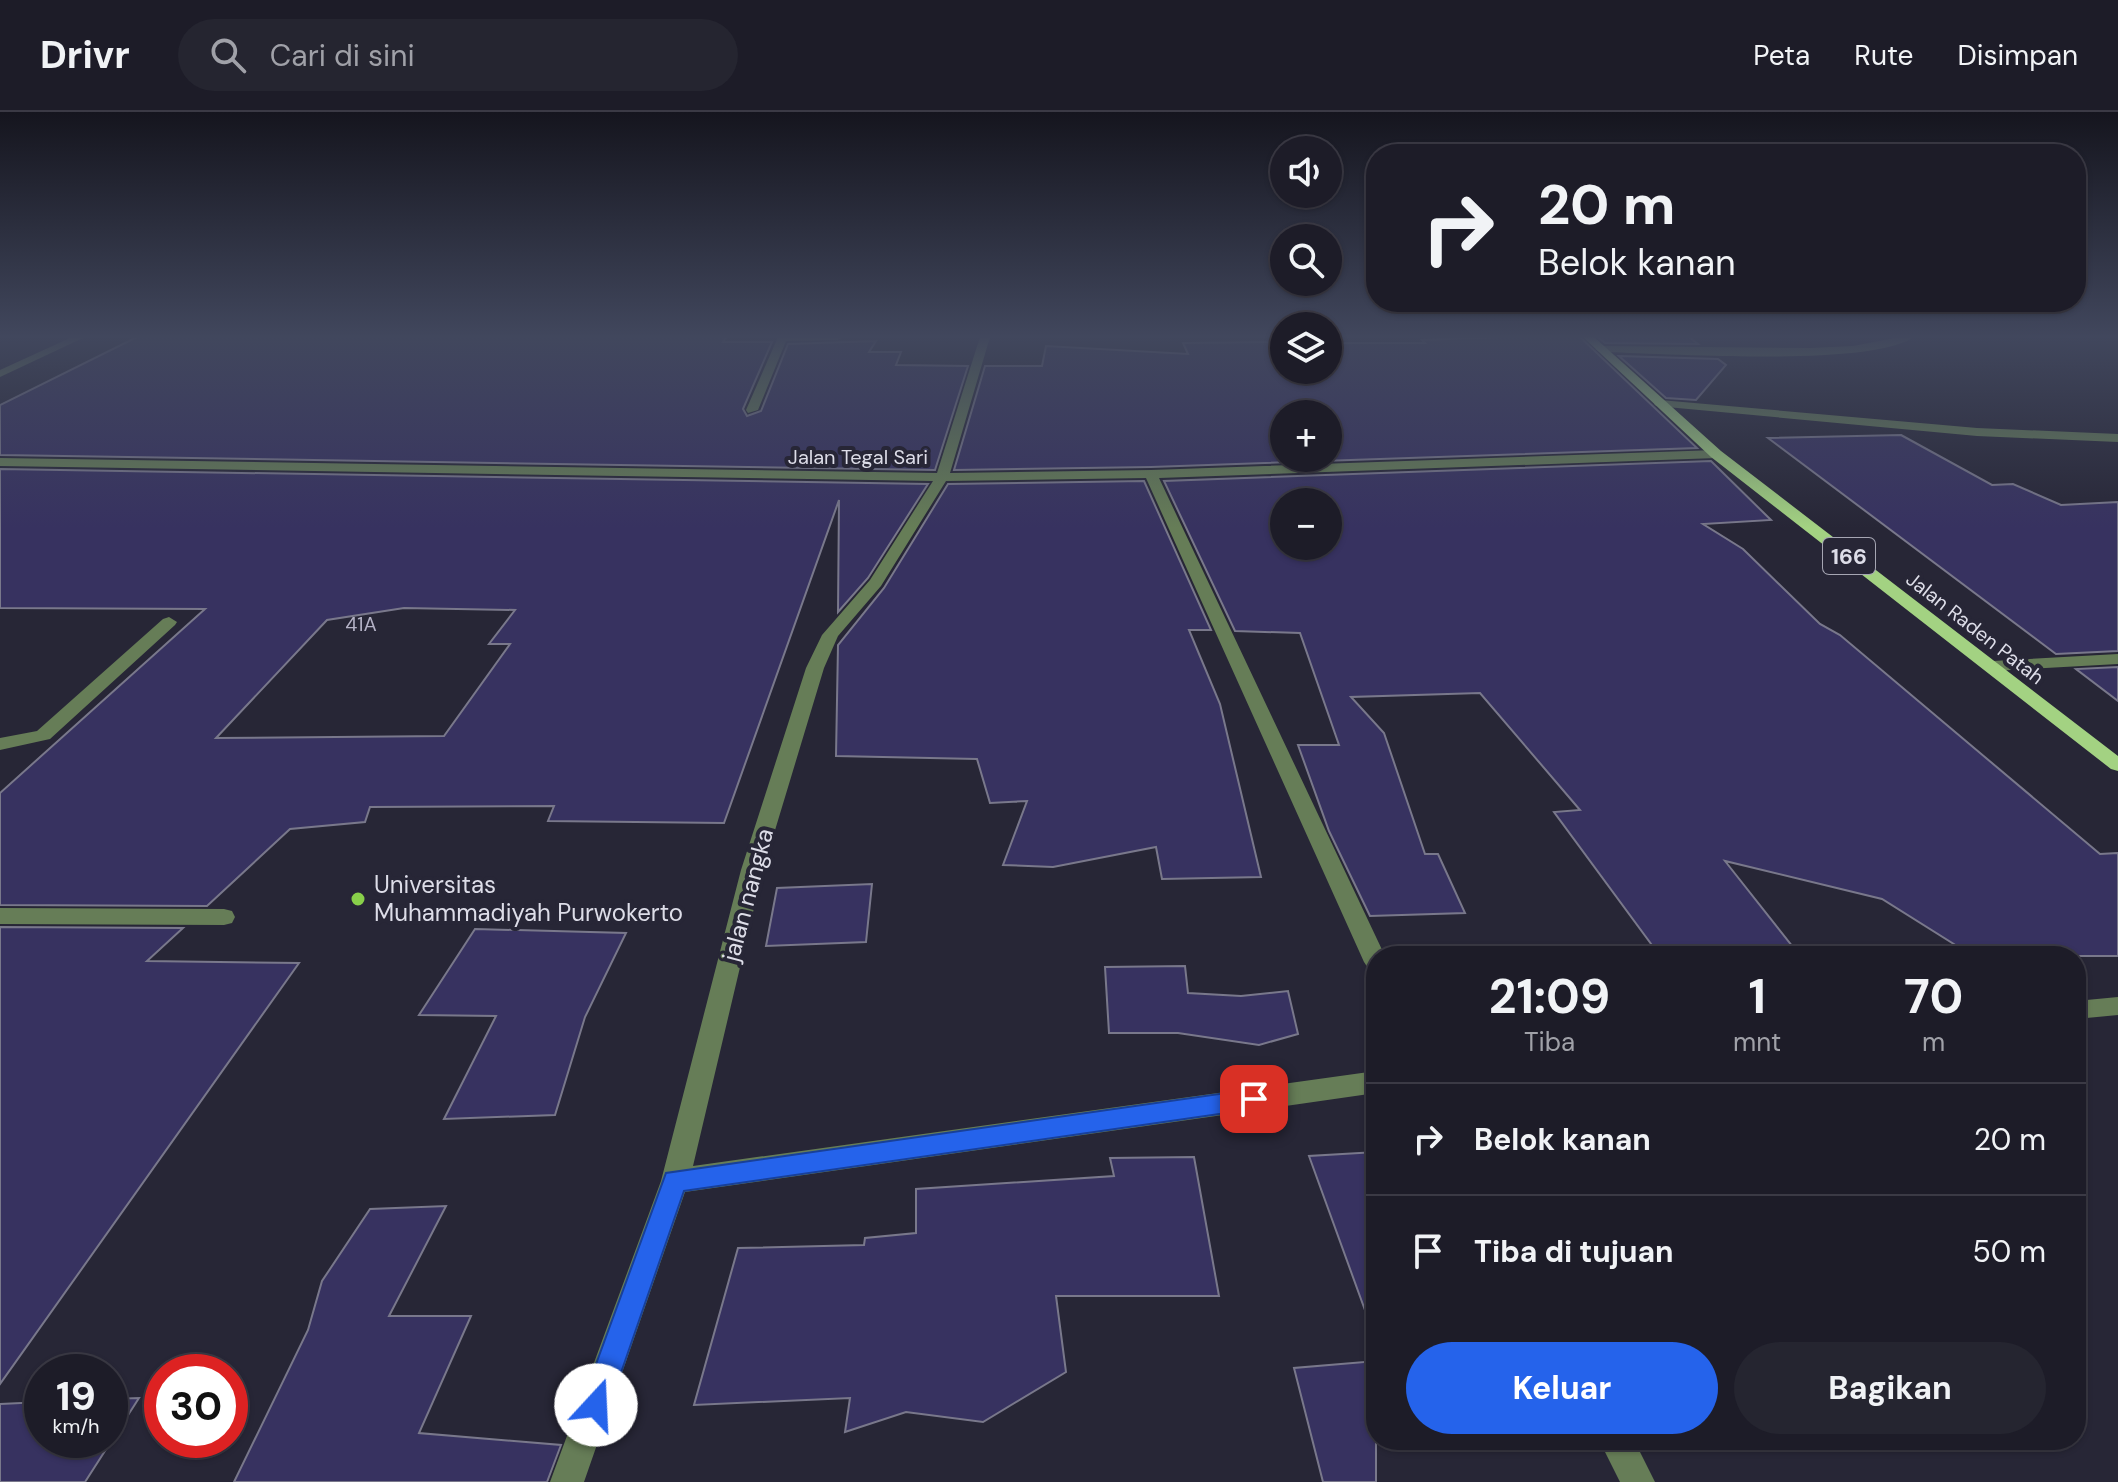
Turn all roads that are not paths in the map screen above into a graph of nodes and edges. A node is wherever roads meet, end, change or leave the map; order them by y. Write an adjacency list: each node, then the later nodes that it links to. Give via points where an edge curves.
1 (756, 401): 5 (street)
2 (965, 401): 10 (street, jalan nangka)
3 (1657, 401): 4 (main road, Jalan Raden Patah / 166)
4 (1660, 404): 6 (street, via 1977,432); 7 (main road, Jalan Raden Patah / 166)
5 (752, 410)
6 (2118, 438)
7 (1716, 454): 9 (street, Jalan Tegal Sari); 13 (main road, Jalan Raden Patah / 166)
8 (0, 462): 10 (street, Jalan Tegal Sari)
9 (1151, 474): 10 (street, Jalan Tegal Sari); 18 (street)
10 (942, 477): 22 (street, jalan nangka, via 876,583 830,635 815,668 752,870)
11 (169, 622): 14 (street, via 43,735)
12 (2118, 659): 13 (street)
13 (1993, 666): 15 (main road, Jalan Raden Patah / 166)
14 (0, 744)
15 (2118, 765)
16 (0, 916): 17 (street)
17 (224, 917)
18 (1369, 946)
19 (2118, 1006): 20 (street)
20 (2086, 1009)
21 (1366, 1083): 22 (street)
22 (675, 1181): 24 (street, jalan nangka)
23 (1621, 1450): 25 (street)
24 (567, 1482)
25 (1638, 1482)

